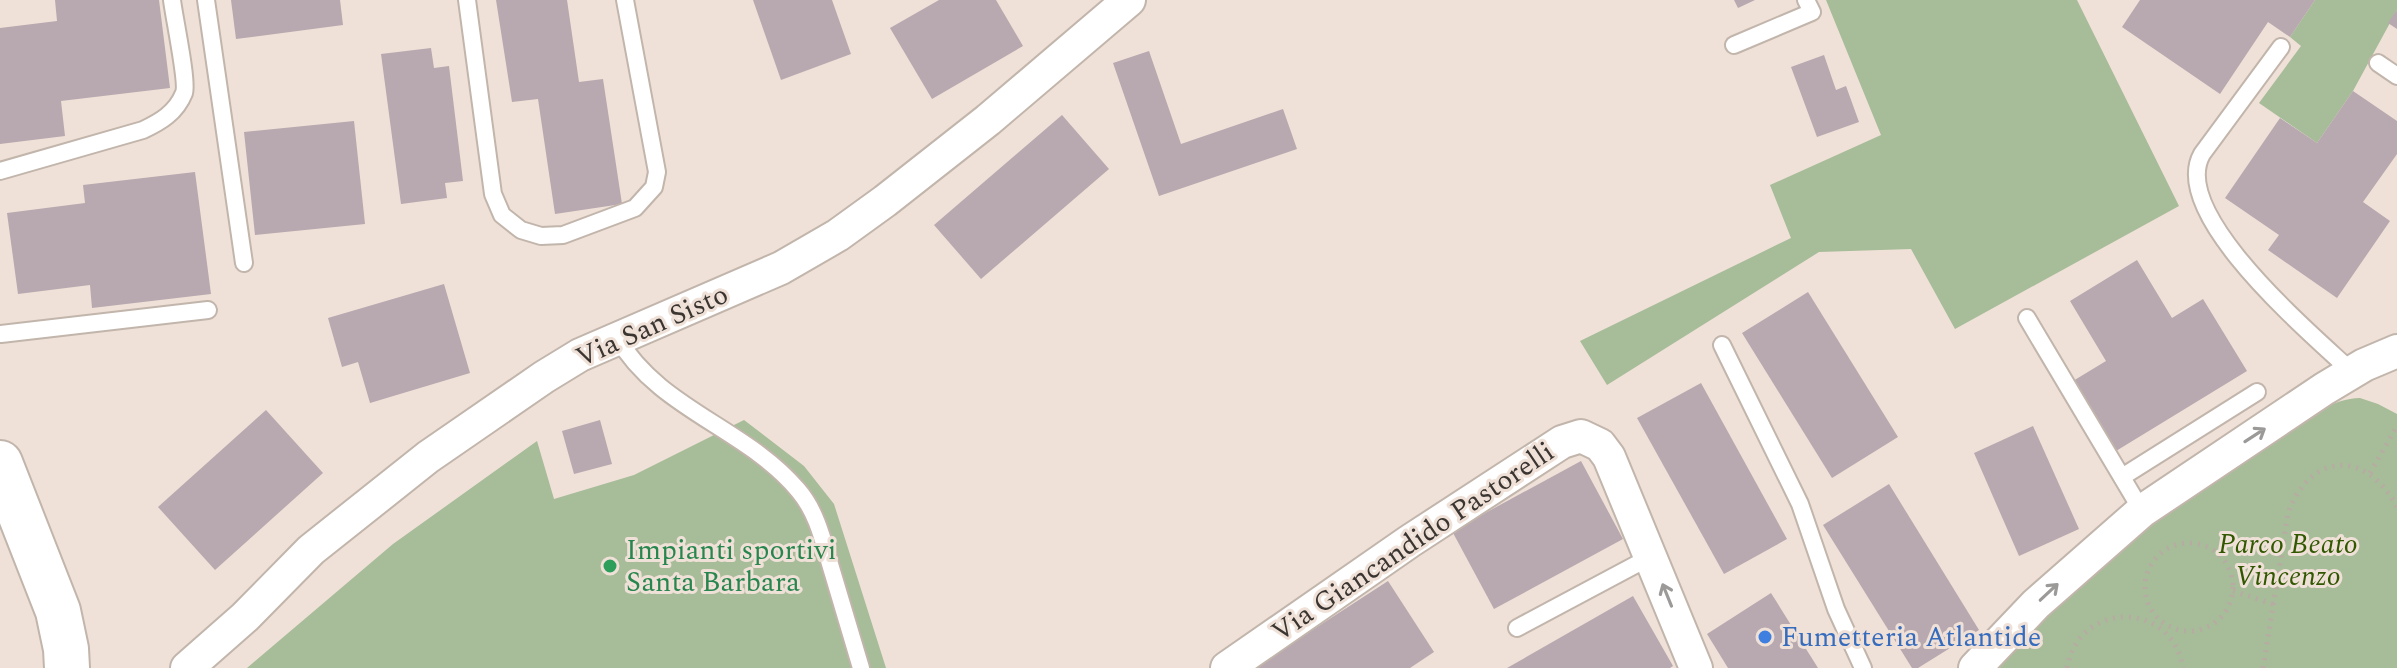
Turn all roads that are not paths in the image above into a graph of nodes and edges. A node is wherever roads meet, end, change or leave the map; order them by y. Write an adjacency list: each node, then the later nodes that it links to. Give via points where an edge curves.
1 (172, 0): 11 (lane, via 186,91 174,110 143,130)
2 (206, 0): 12 (lane)
3 (467, 0): 4 (lane, via 493,194 502,215 521,230 541,236 563,235 635,208 654,187 657,172)
4 (625, 0)
5 (1129, 0): 17 (street, Via San Sisto, via 977,129 838,235 758,279)
6 (1806, 0): 7 (lane, via 1812,12)
7 (1734, 45)
8 (2281, 47): 20 (lane, via 2199,159 2196,185 2206,210 2264,289)
9 (2378, 63): 10 (lane)
10 (2397, 76)
11 (0, 171)
12 (244, 263)
13 (208, 310): 16 (lane)
14 (2027, 318): 23 (lane)
15 (0, 325): 16 (lane)
16 (0, 335)
17 (617, 337): 30 (street, Via San Sisto, via 544,377 381,492 311,550); 31 (lane, via 636,367 657,386 758,455 806,500)
18 (1722, 345): 34 (lane, via 1800,504 1836,609)
19 (2397, 351): 20 (street)
20 (2352, 372): 24 (street, one-way to 20)
21 (2257, 392): 23 (lane)
22 (0, 463): 26 (main road)
23 (2122, 477): 24 (lane)
24 (2142, 511): 35 (street, one-way to 24, via 2036,604)
25 (1652, 556): 27 (lane); 32 (street, Via Giancandido Pastorelli, via 1606,451 1589,438 1575,437 1410,541); 33 (street, Via Giancandido Pastorelli, one-way to 25)
26 (58, 611): 28 (main road); 29 (main road)
27 (1517, 628)
28 (67, 668)
29 (99, 668)
30 (187, 668)
31 (861, 668)
32 (1227, 668)
33 (1696, 668)
34 (1863, 668)
35 (1975, 668)

